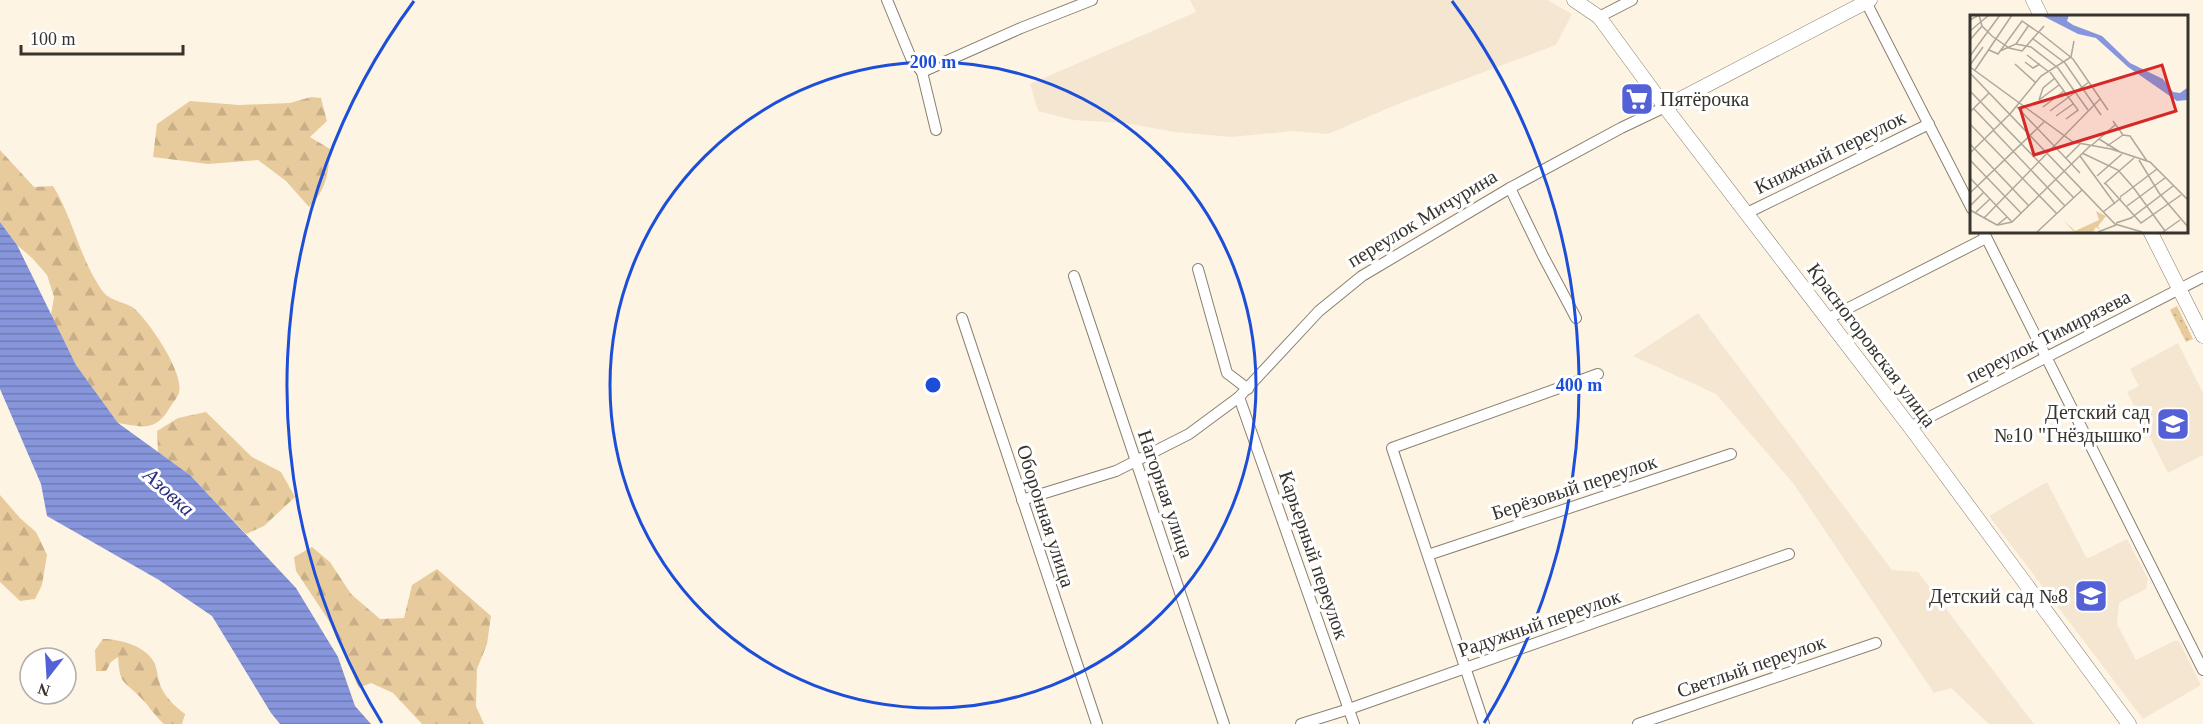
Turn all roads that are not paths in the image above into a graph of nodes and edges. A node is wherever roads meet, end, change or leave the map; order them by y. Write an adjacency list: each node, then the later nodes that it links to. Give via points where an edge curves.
1 (886, 0): 9 (street, via 911,58)
2 (1092, 0): 9 (street)
3 (1574, 0): 8 (street, Красногоровская улица)
4 (1632, 0): 8 (street)
5 (2033, 0): 7 (street)
6 (1867, 1): 10 (street, переулок Мичурина); 11 (street)
7 (2040, 15)
8 (1599, 17): 10 (street, Красногоровская улица)
9 (922, 72): 12 (street)
10 (1665, 107): 13 (street, переулок Мичурина); 15 (street, Красногоровская улица)
11 (1929, 124): 14 (street); 15 (street, Книжный переулок)
12 (936, 130)
13 (1510, 188): 23 (street); 28 (street, переулок Мичурина, via 1362,276 1319,311)
14 (1970, 205)
15 (1747, 213): 24 (street, Красногоровская улица)
16 (2151, 232): 21 (street)
17 (1985, 235): 24 (street); 26 (street)
18 (1198, 269): 28 (street, via 1227,373)
19 (1074, 276): 32 (street, Нагорная улица)
20 (2203, 277): 21 (street, переулок Тимирязева)
21 (2180, 290): 25 (street); 26 (street, переулок Тимирязева)
22 (962, 318): 33 (street, Оборонная улица)
23 (1576, 318)
24 (1827, 319): 30 (street, Красногоровская улица)
25 (2203, 336)
26 (2046, 357): 30 (street, переулок Тимирязева); 38 (street)
27 (1598, 374): 35 (street, via 1392,448)
28 (1248, 389): 29 (street, переулок Мичурина)
29 (1239, 397): 32 (street, переулок Мичурина, via 1189,434); 39 (street, Карьерный переулок)
30 (1910, 427): 46 (street, Красногоровская улица)
31 (1731, 454): 35 (street, Берёзовый переулок)
32 (1136, 462): 33 (street, переулок Мичурина); 41 (street, Нагорная улица)
33 (1022, 500): 40 (street, Оборонная улица)
34 (1789, 554): 37 (street, Радужный переулок)
35 (1428, 555): 37 (street)
36 (1876, 643): 45 (street, Светлый переулок)
37 (1465, 667): 39 (street, Радужный переулок); 44 (street)
38 (2203, 670)
39 (1348, 709): 42 (street, Радужный переулок); 43 (street, Карьерный переулок)
40 (1097, 724)
41 (1224, 724)
42 (1300, 724)
43 (1354, 724)
44 (1484, 724)
45 (1638, 724)
46 (2129, 724)

